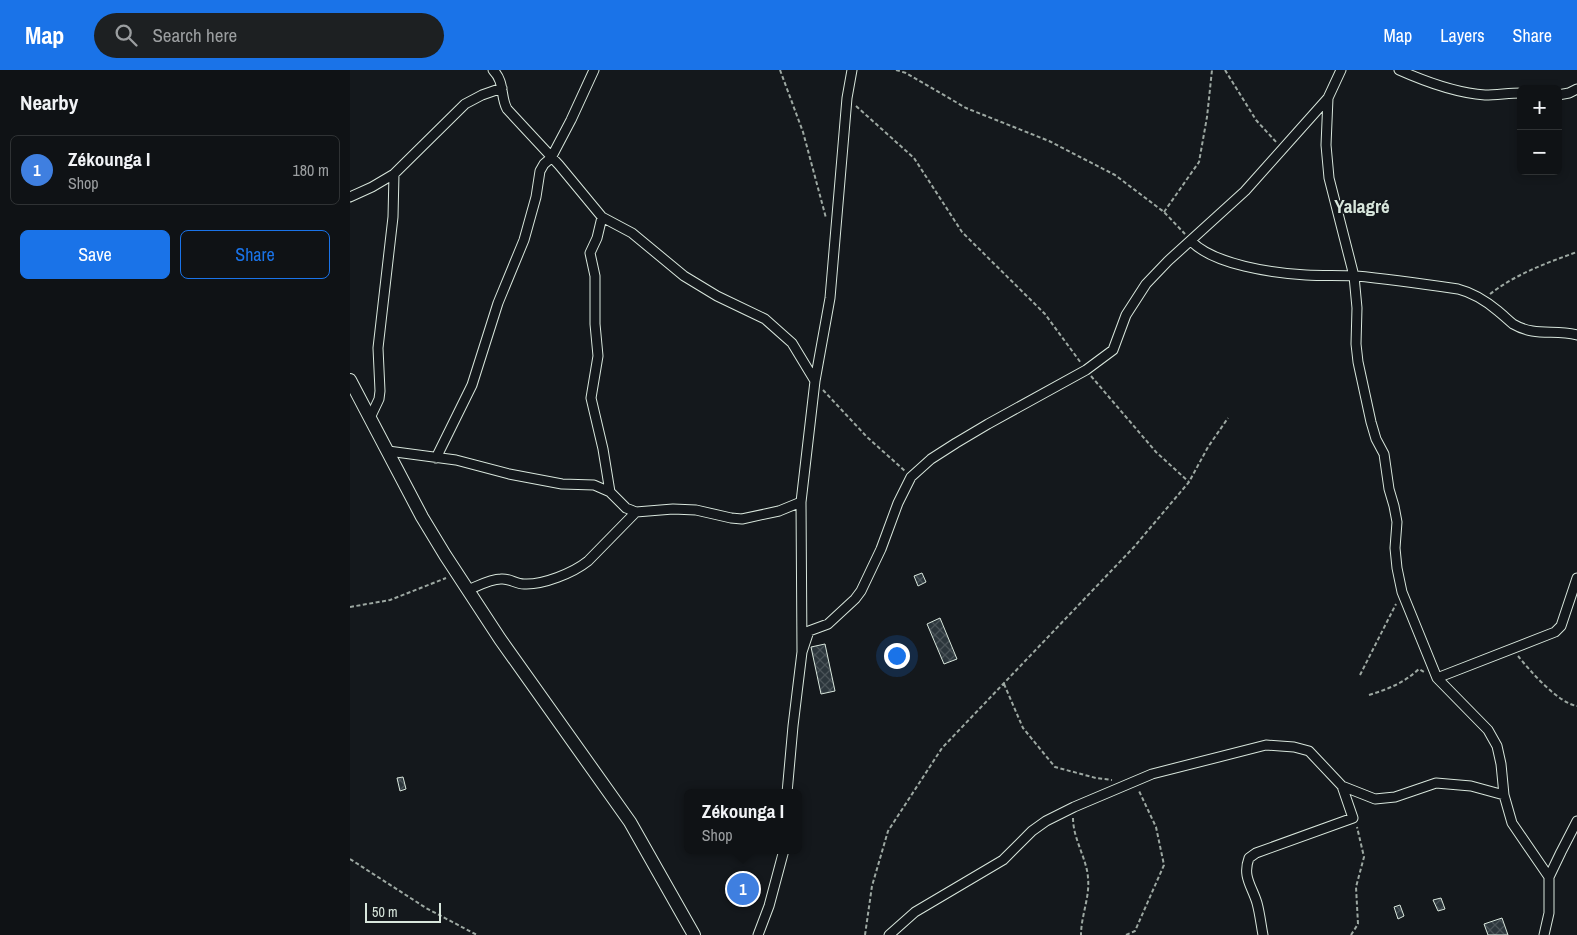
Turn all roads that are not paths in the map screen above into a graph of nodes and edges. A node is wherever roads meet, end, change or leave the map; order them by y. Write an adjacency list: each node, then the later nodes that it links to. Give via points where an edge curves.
1 (493, 70): 6 (street, via 501,80)
2 (594, 70): 11 (street)
3 (852, 70): 19 (street, via 830,298)
4 (1341, 70): 10 (street)
5 (1398, 70): 8 (street, via 1461,92)
6 (502, 88): 11 (street, via 507,109); 12 (street, via 465,104)
7 (1577, 89): 9 (street)
8 (1517, 93)
9 (1562, 94)
10 (1328, 98): 15 (street, via 1244,191); 16 (street, via 1326,145 1329,178)
11 (551, 158): 14 (street); 22 (street, via 540,171 524,240 498,302 472,385)
12 (394, 174): 13 (street); 20 (street, via 393,217 378,348 380,391)
13 (350, 197)
14 (602, 217): 19 (street, via 632,233 692,281 765,319 792,343); 23 (street, via 598,238 590,253 596,276 594,324 598,356 591,398)
15 (1191, 241): 16 (street, via 1216,258 1243,266 1304,275); 28 (street, via 1146,284 1126,315 1113,350 1086,370 931,459 911,477 861,591 828,624 809,631)
16 (1354, 276): 17 (street, via 1470,292 1484,299 1513,324 1530,331); 29 (street, via 1358,362 1371,422 1388,470 1397,522 1395,548 1402,592)
17 (1577, 335)
18 (350, 380): 20 (street)
19 (815, 381): 24 (street)
20 (370, 418): 21 (street)
21 (388, 452): 22 (street); 27 (street, via 422,517)
22 (436, 458): 23 (street, via 554,483 594,484)
23 (610, 492): 25 (street, via 626,508)
24 (800, 502): 25 (street, via 779,511 742,519 696,510); 28 (street)
25 (636, 512): 27 (street, via 579,568 562,576 531,584 502,579)
26 (1577, 578): 29 (street, via 1561,626 1555,632)
27 (468, 590): 36 (street, via 630,822)
28 (802, 652): 31 (street)
29 (1437, 678): 32 (street, via 1488,730 1501,764)
30 (1342, 786): 32 (street, via 1375,799 1395,797 1436,782 1471,786); 38 (street, via 1309,751 1266,744 1152,774 1046,821 1003,860 914,912); 39 (street, via 1353,818 1248,858 1245,868 1257,903)
31 (787, 789)
32 (1504, 795): 35 (street, via 1512,823)
33 (1577, 821): 35 (street)
34 (783, 854): 37 (street)
35 (1549, 877): 40 (street, via 1549,913)
36 (694, 935)
37 (758, 935)
38 (889, 935)
39 (1263, 935)
40 (1544, 935)

